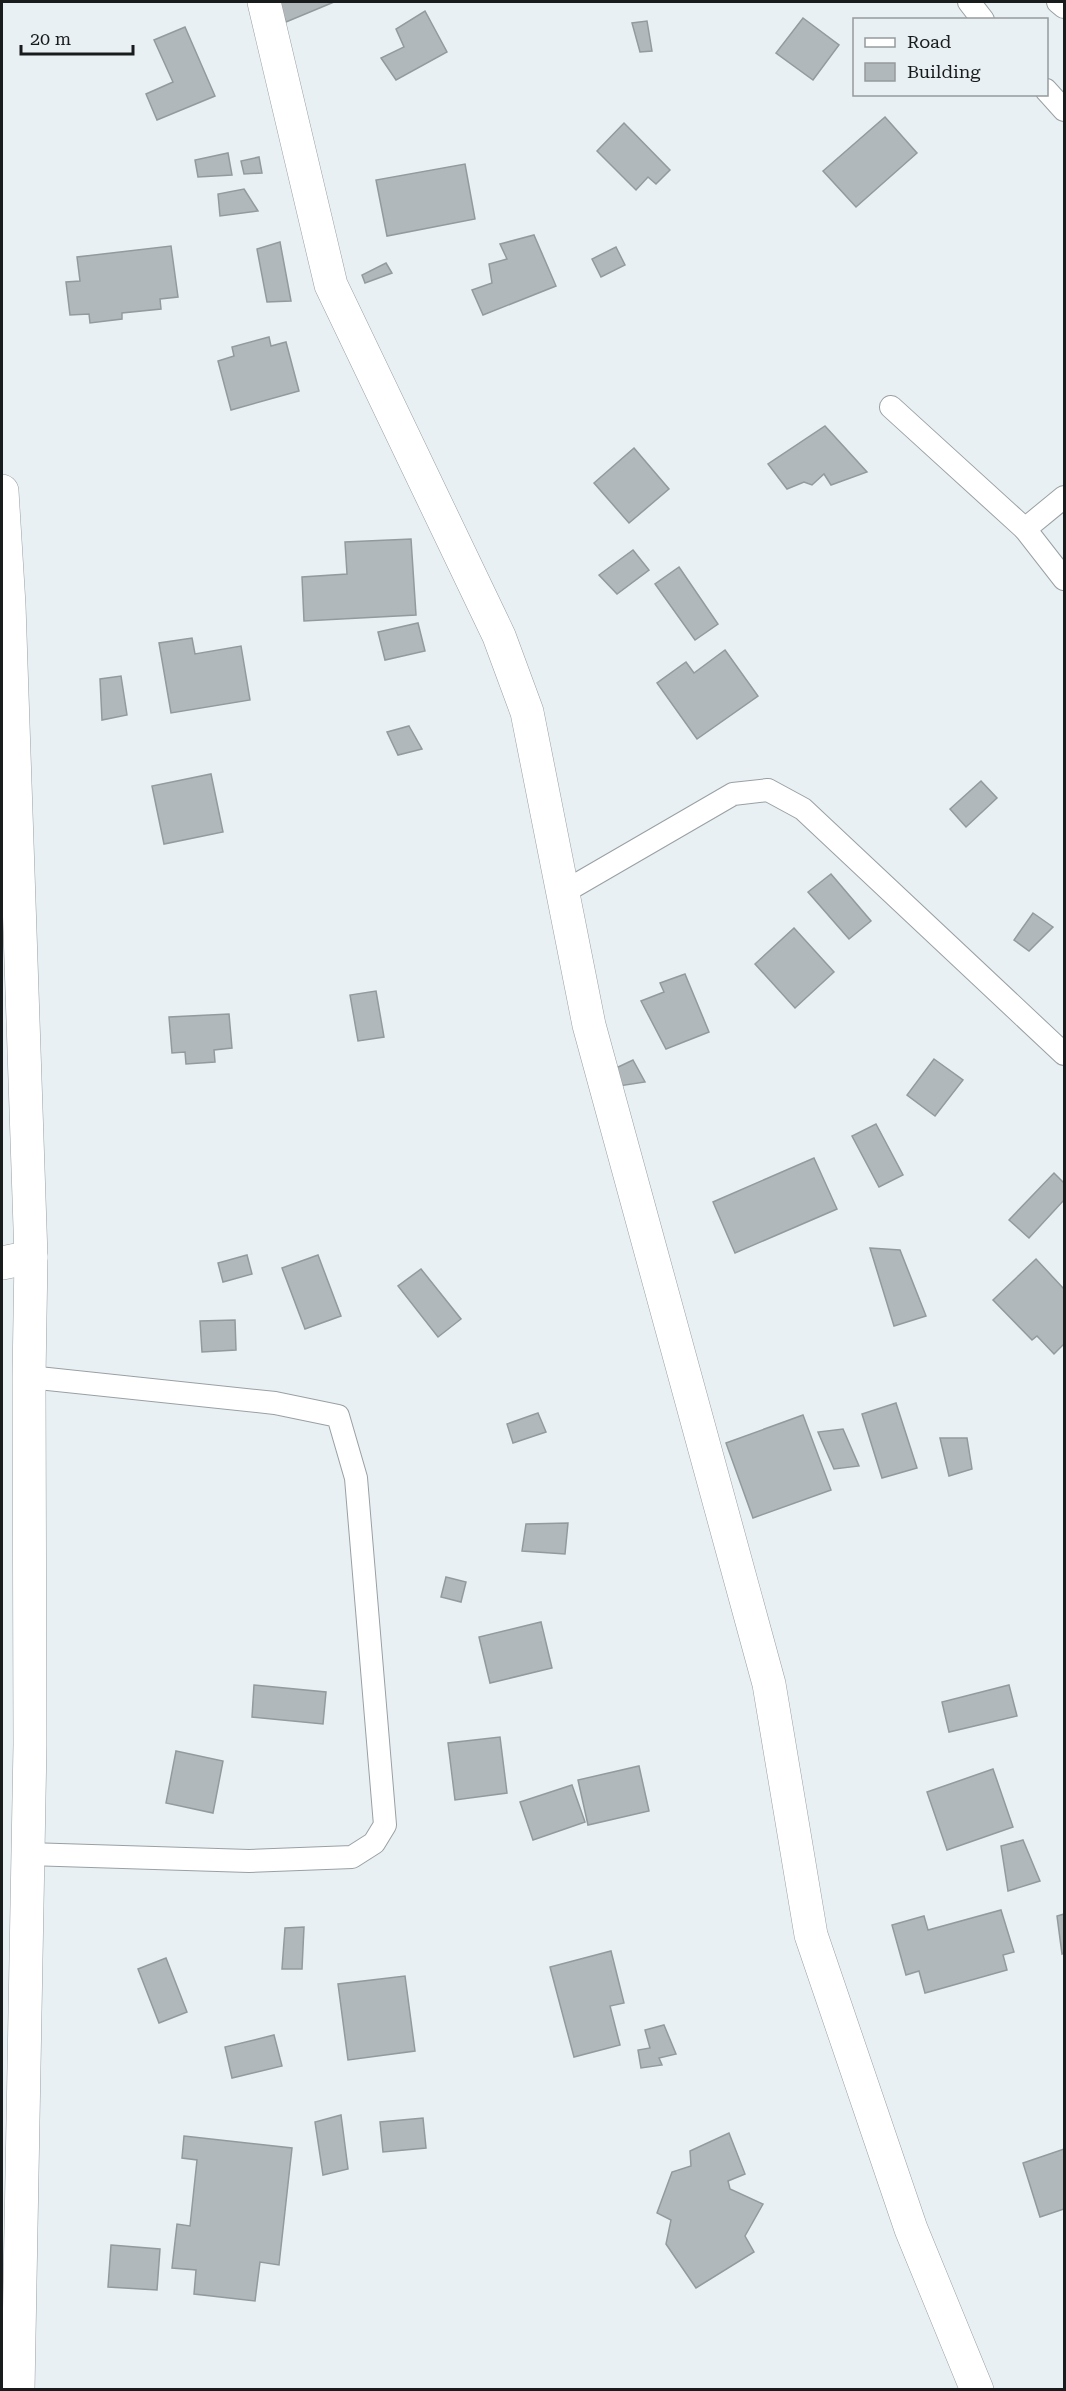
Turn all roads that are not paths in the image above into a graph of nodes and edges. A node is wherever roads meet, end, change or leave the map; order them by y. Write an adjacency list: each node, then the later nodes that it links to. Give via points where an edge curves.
1 (264, 2): 14 (street, via 331,285 499,636 528,712)
2 (969, 2): 5 (lane)
3 (1058, 2): 4 (lane)
4 (1065, 7)
5 (981, 18)
6 (1048, 91): 7 (lane)
7 (1065, 110)
8 (891, 407): 11 (lane)
9 (2, 491): 13 (street)
10 (1065, 497): 11 (lane)
11 (1025, 529): 12 (lane)
12 (1065, 579)
13 (5, 605): 16 (street)
14 (564, 892): 15 (lane, via 733,794 768,790 803,809); 20 (street, via 589,1025 769,1684 811,1935 911,2229)
15 (1065, 1054)
16 (16, 1260): 17 (street)
17 (28, 1377): 18 (street); 18 (lane, via 275,1403 338,1416 358,1490 385,1825 374,1843 352,1857 249,1862)
18 (28, 1854): 19 (street)
19 (18, 2390)
20 (977, 2390)

